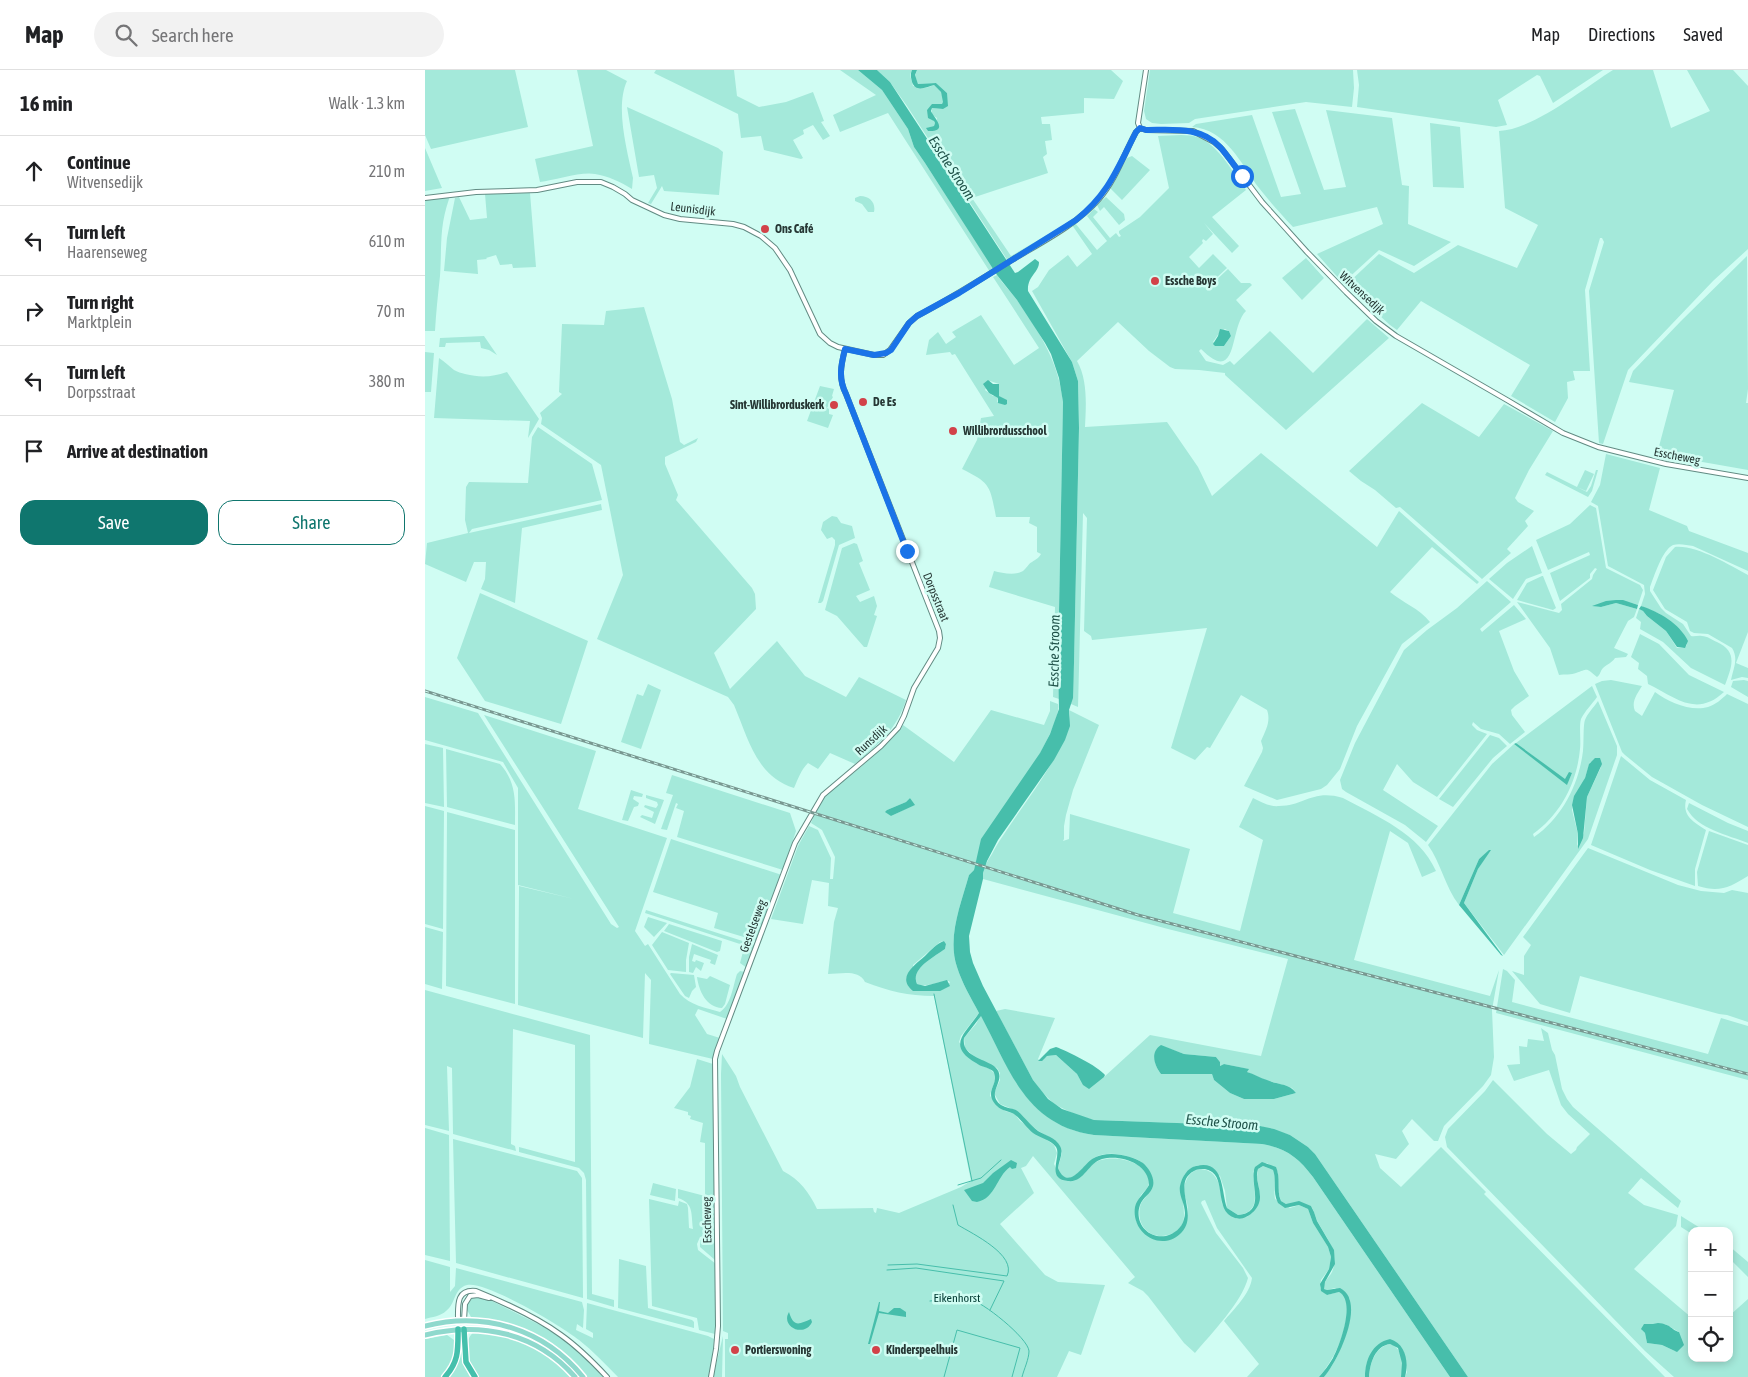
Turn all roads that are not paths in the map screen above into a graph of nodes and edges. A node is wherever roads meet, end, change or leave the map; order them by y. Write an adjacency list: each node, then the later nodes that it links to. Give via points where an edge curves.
1 (1146, 70): 2 (street, via 1138,123)
2 (1140, 128): 4 (street, Leunisdijk, via 1109,186 1076,220 917,316 891,350 883,355); 5 (street, Witvensedijk, via 1193,131 1211,139 1324,271 1390,332 1563,433)
3 (425, 198): 4 (street, Leunisdijk, via 531,190 593,181 613,187 664,215 744,227 775,248 792,274 820,334)
4 (845, 349): 7 (street, Dorpsstraat, via 841,385 939,631 940,642)
5 (1603, 449): 6 (street, Esscheweg)
6 (1748, 478)
7 (934, 655): 8 (street, Runsdijk, via 917,682 894,734)
8 (819, 800): 9 (street, Gestelseweg, via 792,850)
9 (715, 1062): 21 (street, Esscheweg, via 718,1317)
10 (492, 1299): 11 (street, via 476,1291 464,1292 458,1303); 12 (street, via 470,1296 465,1304); 20 (street, via 560,1334)
11 (458, 1320): 12 (main road); 13 (main road); 14 (main road)
12 (464, 1320): 14 (main road); 19 (main road, via 504,1325 532,1335 560,1353)
13 (425, 1326)
14 (461, 1329): 15 (main road); 16 (highway, via 457,1359); 17 (highway, via 466,1362); 18 (main road, via 501,1331 528,1341 556,1358)
15 (425, 1335)
16 (445, 1377)
17 (475, 1377)
18 (575, 1377)
19 (583, 1377)
20 (607, 1377)
21 (711, 1377)

